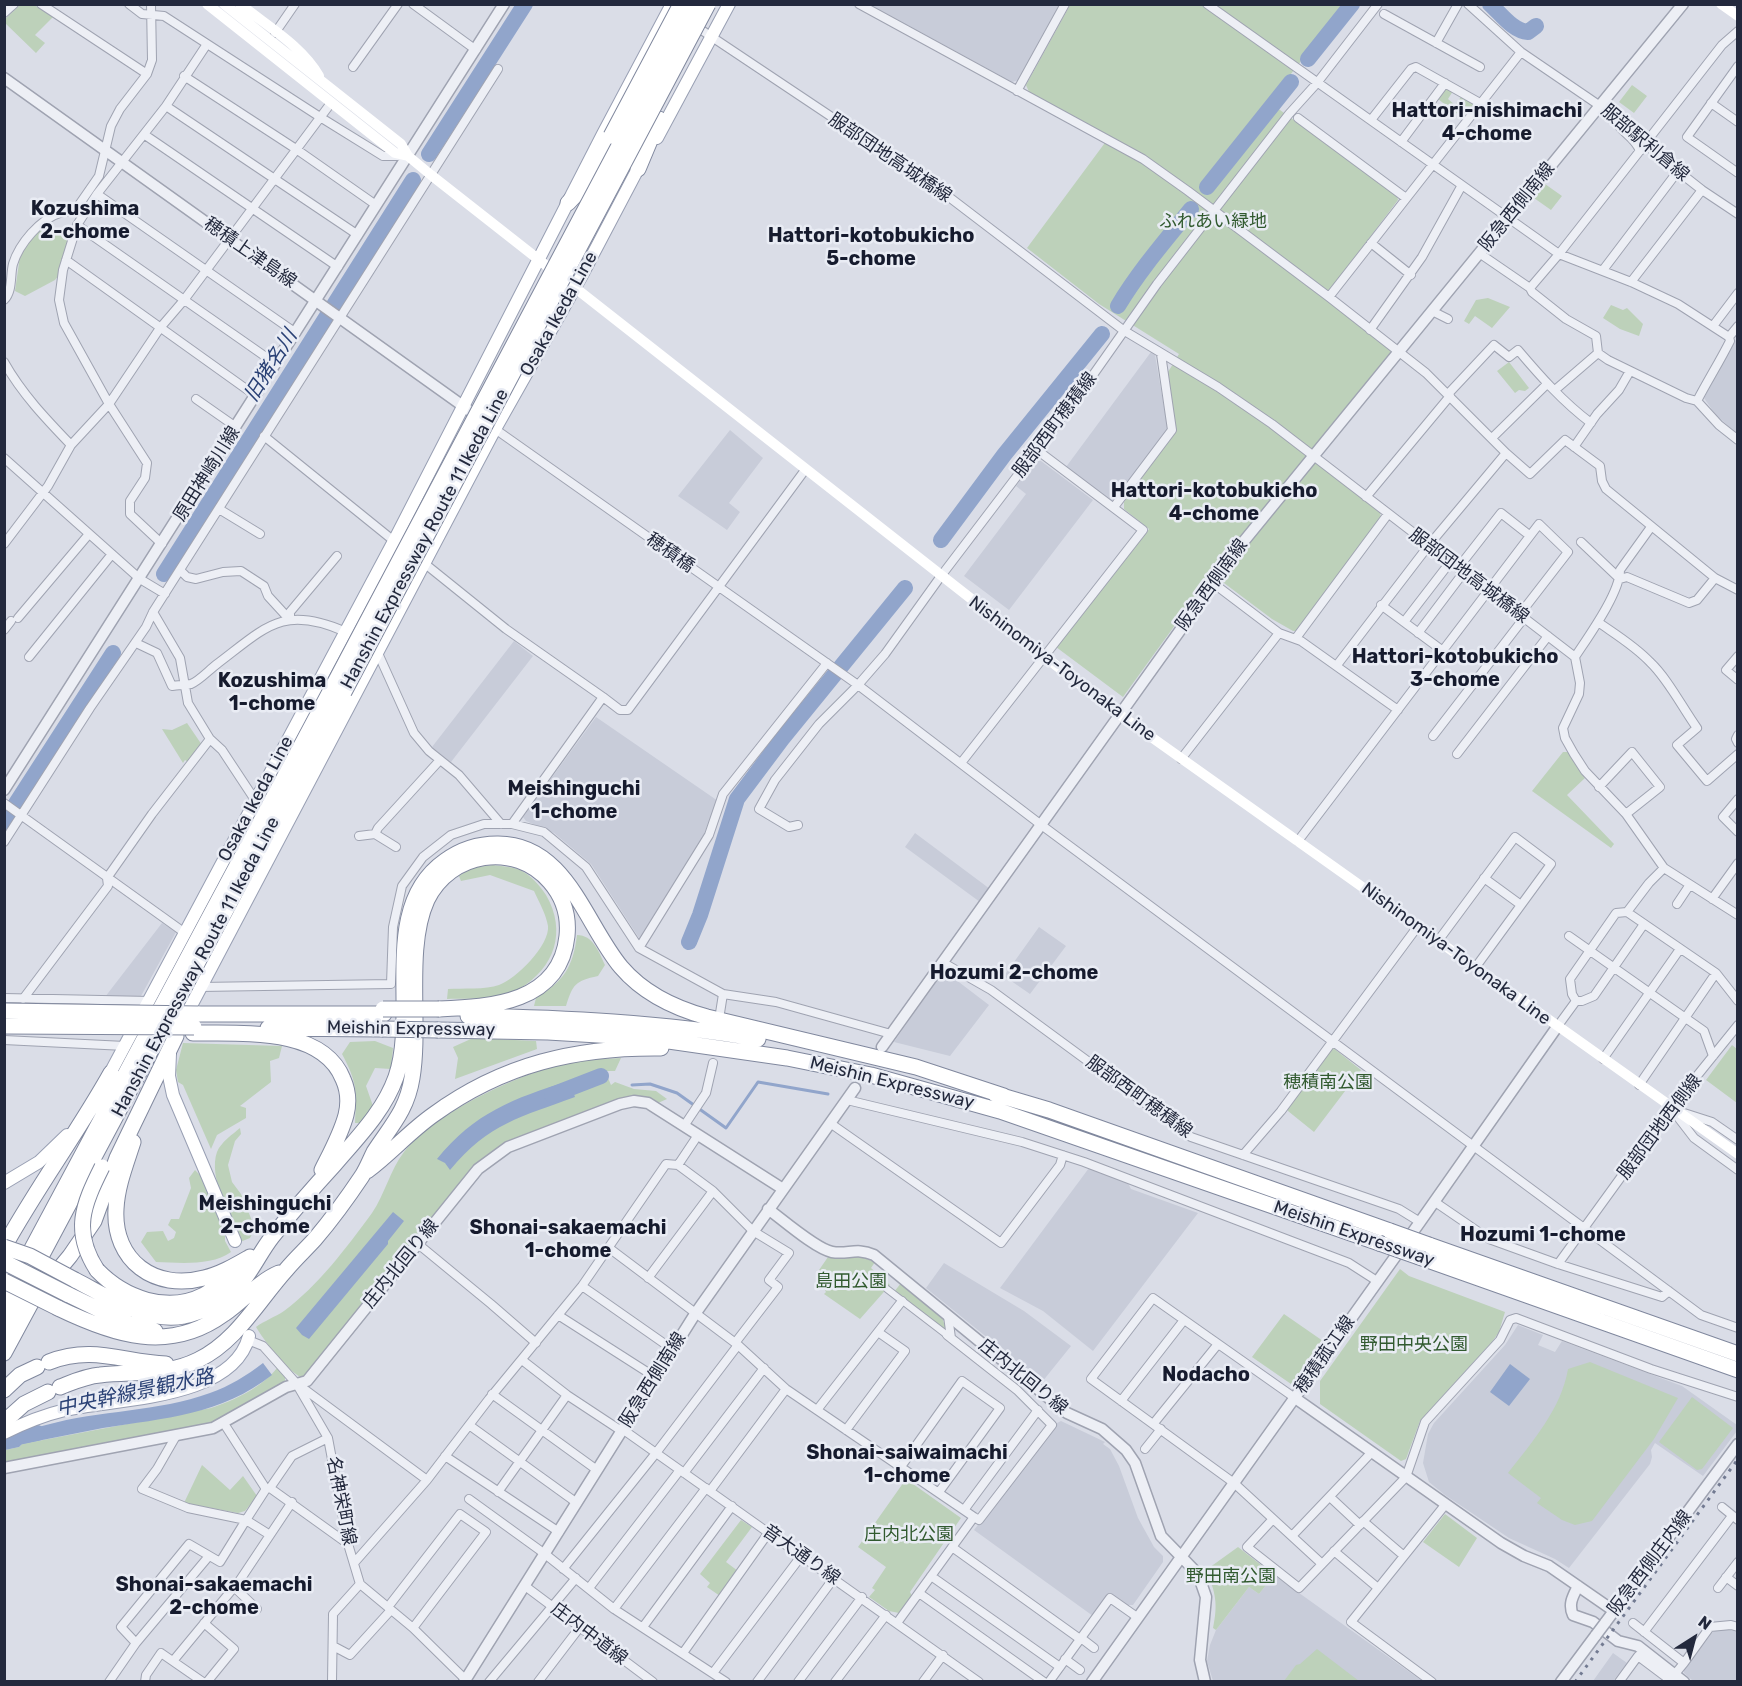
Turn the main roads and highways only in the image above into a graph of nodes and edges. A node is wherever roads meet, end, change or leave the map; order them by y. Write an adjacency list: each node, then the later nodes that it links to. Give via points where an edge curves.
1 (207, 4): 12 (main road, Nishinomiya-Toyonaka Line, via 395,153)
2 (224, 4): 11 (main road, Nishinomiya-Toyonaka Line)
3 (240, 4): 11 (main road, via 312,63)
4 (694, 4): 17 (highway, Hanshin Expressway Route 11 Ikeda Line, bridge)
5 (708, 4): 17 (highway, Hanshin Expressway Route 11 Ikeda Line, bridge)
6 (720, 4): 13 (highway, via 659,119)
7 (729, 4): 13 (main road, Osaka Ikeda Line)
8 (1721, 4): 10 (main road)
9 (672, 6): 14 (main road, Osaka Ikeda Line); 14 (highway, bridge, via 587,183)
10 (1737, 16)
11 (324, 83): 12 (main road, Nishinomiya-Toyonaka Line, via 401,144)
12 (408, 156): 15 (main road, Nishinomiya-Toyonaka Line)
13 (638, 169): 16 (main road, Osaka Ikeda Line)
14 (568, 203): 15 (main road, Osaka Ikeda Line)
15 (538, 260): 16 (main road, Nishinomiya-Toyonaka Line); 24 (main road, Osaka Ikeda Line, via 394,541)
16 (574, 287): 22 (main road, Osaka Ikeda Line, via 377,651); 29 (main road, Nishinomiya-Toyonaka Line, via 1119,714)
17 (339, 689): 23 (highway, Hanshin Expressway Route 11 Ikeda Line); 28 (highway, Hanshin Expressway Route 11 Ikeda Line)
18 (383, 1017): 19 (highway, Meishin Expressway); 20 (highway, Meishin Expressway); 20 (highway, Meishin Expressway, via 278,1014)
19 (438, 1018): 25 (highway, Meishin Expressway, via 693,1043 787,1058); 27 (highway, Meishin Expressway, via 603,1020 742,1036 877,1062); 30 (highway, via 516,1000 541,985 557,966 566,943 565,909 547,878 530,865 501,856 479,858 448,872 433,890 418,937 411,1085 400,1115)
20 (195, 1024): 21 (highway, Meishin Expressway, bridge); 32 (highway, via 297,1040 324,1053 337,1067 347,1095 346,1115)
21 (6, 1026)
22 (176, 1036): 26 (highway); 34 (main road, Osaka Ikeda Line, via 168,1066 173,1095)
23 (154, 1044): 37 (highway, bridge, via 84,1209 86,1251 97,1270 115,1286 159,1303 194,1300 215,1289); 43 (highway, Hanshin Expressway Route 11 Ikeda Line)
24 (111, 1072): 31 (main road, Osaka Ikeda Line, via 58,1146); 35 (highway)
25 (910, 1085): 30 (highway, via 690,1050 583,1052 527,1066 476,1088 430,1116); 36 (highway, Meishin Expressway, bridge, via 1033,1122 1379,1243)
26 (148, 1093): 37 (highway, via 117,1197 117,1229 128,1256 149,1274 178,1281 213,1275); 46 (highway, via 117,1158 94,1221 31,1303)
27 (1004, 1096): 32 (highway, via 916,1067 676,1007 646,990 621,967 568,884 548,863 526,850 487,844 462,850 440,864 416,896 406,936 403,1039 396,1076 369,1124); 36 (highway, Meishin Expressway, bridge, via 1390,1231)
28 (103, 1114): 40 (highway); 41 (highway, Hanshin Expressway Route 11 Ikeda Line)
29 (1737, 1154)
30 (364, 1173): 39 (highway, via 315,1239)
31 (4, 1183)
32 (313, 1189): 33 (highway)
33 (271, 1239): 35 (highway, bridge, via 234,1290 207,1309 161,1317 138,1311); 37 (highway)
34 (235, 1241)
35 (4, 1247)
36 (1424, 1251): 44 (highway, Meishin Expressway)
37 (250, 1257)
38 (4, 1262): 42 (highway, bridge, via 129,1324 152,1330 184,1331)
39 (285, 1270): 42 (highway, via 267,1278); 48 (highway, via 234,1333)
40 (4, 1281): 42 (highway, bridge, via 103,1328 134,1336 183,1334)
41 (4, 1300)
42 (216, 1320)
43 (4, 1326)
44 (1664, 1336): 47 (highway, Meishin Expressway); 49 (highway, Meishin Expressway)
45 (249, 1338): 51 (main road, via 231,1365 199,1386 63,1410)
46 (4, 1353)
47 (1737, 1354)
48 (196, 1361): 50 (highway, via 159,1364 78,1354 20,1375); 51 (highway, via 164,1371 99,1375 54,1390 24,1404)
49 (1737, 1370)
50 (4, 1390)
51 (11, 1424): 52 (main road)
52 (4, 1433)

